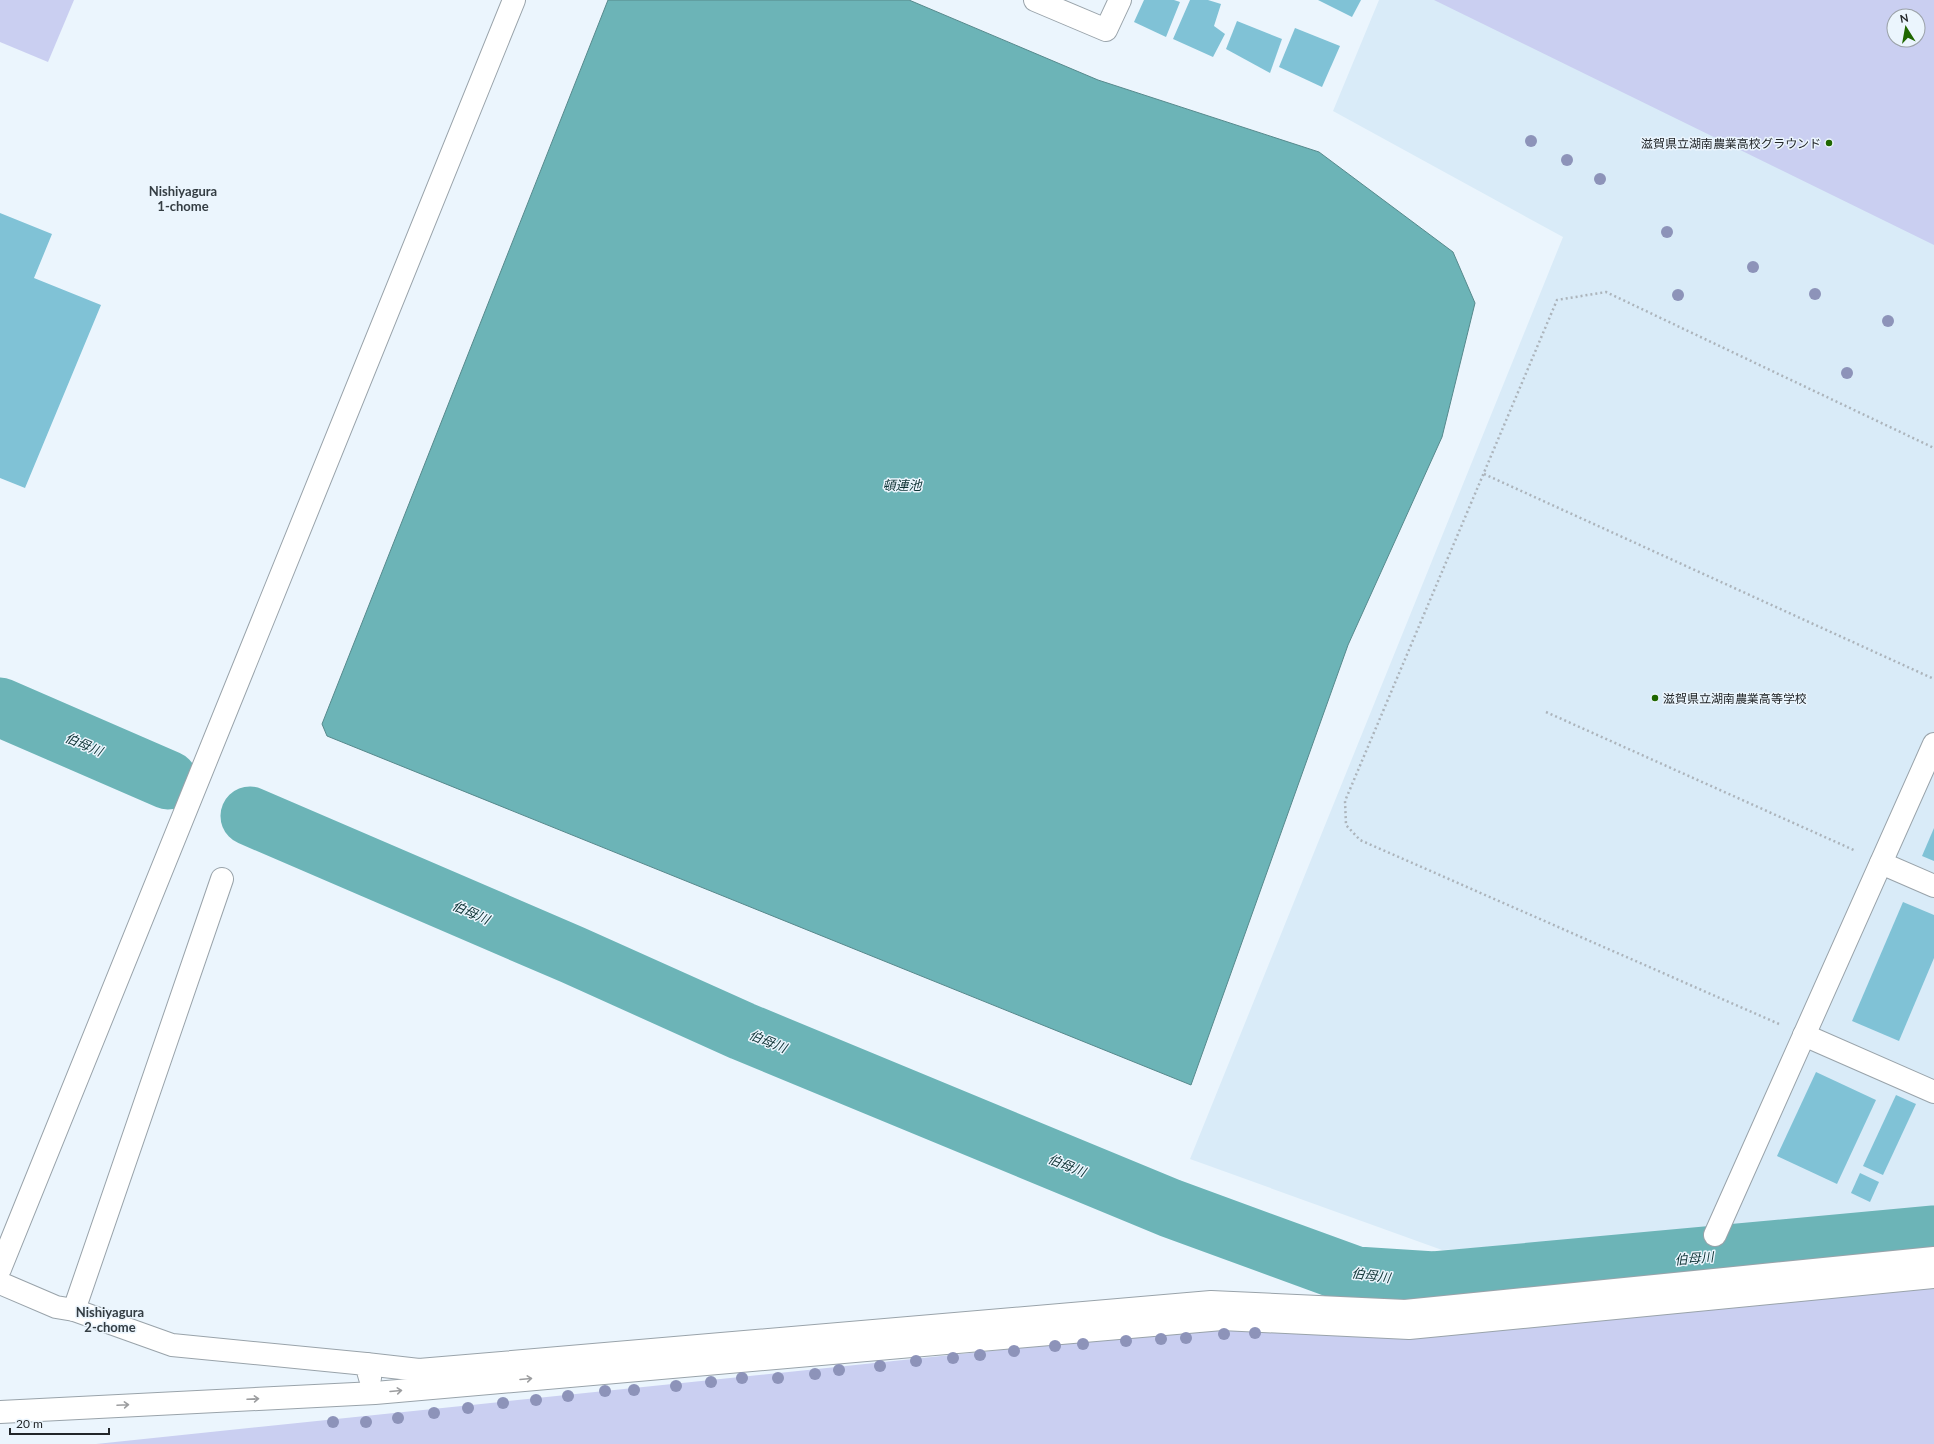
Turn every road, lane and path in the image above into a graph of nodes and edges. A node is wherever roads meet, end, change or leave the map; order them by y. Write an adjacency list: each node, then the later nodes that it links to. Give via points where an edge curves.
1 (514, 0): 16 (street)
2 (1035, 0): 3 (street, via 1106,30)
3 (1120, 0)
4 (1934, 448): 5 (path, via 1606,292 1557,300)
5 (1484, 474): 6 (path); 12 (path, via 1344,801 1346,825 1360,840)
6 (1934, 679)
7 (1546, 712): 9 (path)
8 (1934, 744): 9 (street)
9 (1881, 863): 11 (street); 12 (street)
10 (222, 879): 19 (street)
11 (1934, 886)
12 (1804, 1035): 13 (street); 14 (street)
13 (1934, 1092)
14 (1715, 1234)
15 (1934, 1258): 20 (street, via 1405,1311)
16 (3, 1262)
17 (1934, 1277): 20 (street, via 1410,1328)
18 (0, 1283): 19 (street, via 56,1307)
19 (74, 1310): 21 (street, via 172,1345)
20 (1216, 1311): 21 (street, via 419,1370); 22 (street, one-way to 20)
21 (366, 1364): 22 (street)
22 (374, 1393): 23 (street, one-way to 22)
23 (0, 1412)

